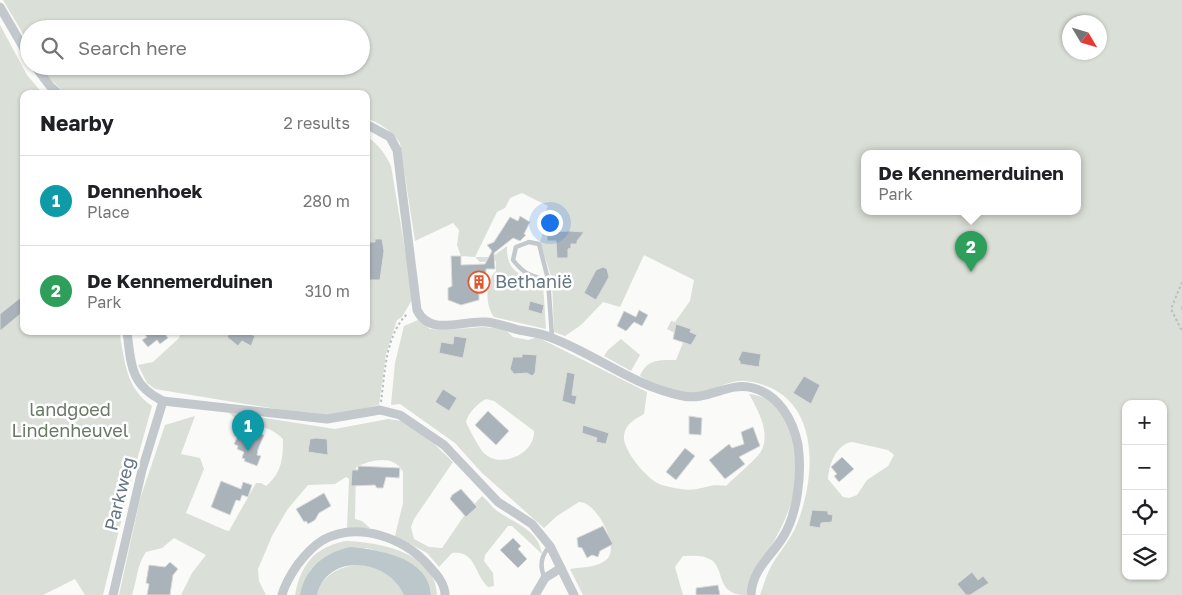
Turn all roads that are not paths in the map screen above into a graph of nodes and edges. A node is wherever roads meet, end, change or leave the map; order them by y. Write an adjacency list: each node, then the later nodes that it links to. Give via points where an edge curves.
1 (0, 7): 2 (street)
2 (20, 41)
3 (42, 75): 4 (street)
4 (54, 90)
5 (370, 126): 8 (street, via 390,137 397,150 417,310 430,324 486,322)
6 (548, 279): 6 (lane, via 535,278 520,270 513,260 516,247 529,242 539,244); 8 (lane)
7 (127, 335): 9 (street, via 131,366 138,383 147,394)
8 (552, 337): 18 (street, via 629,377 674,394 700,397 734,388 754,388 781,406 789,417 798,445 797,489 787,530 757,570)
9 (163, 401): 10 (street, via 327,419 380,410 400,415 444,445 498,502 532,524); 13 (street, Parkweg, via 142,470)
10 (550, 546): 11 (street); 12 (lane, via 544,552 542,563 541,571)
11 (560, 568): 12 (street); 17 (street)
12 (545, 578): 16 (street)
13 (113, 595)
14 (282, 595): 15 (street, via 292,573 322,540 341,534 372,533 388,537 424,561 442,582)
15 (445, 595)
16 (535, 595)
17 (574, 595)
18 (751, 595)

